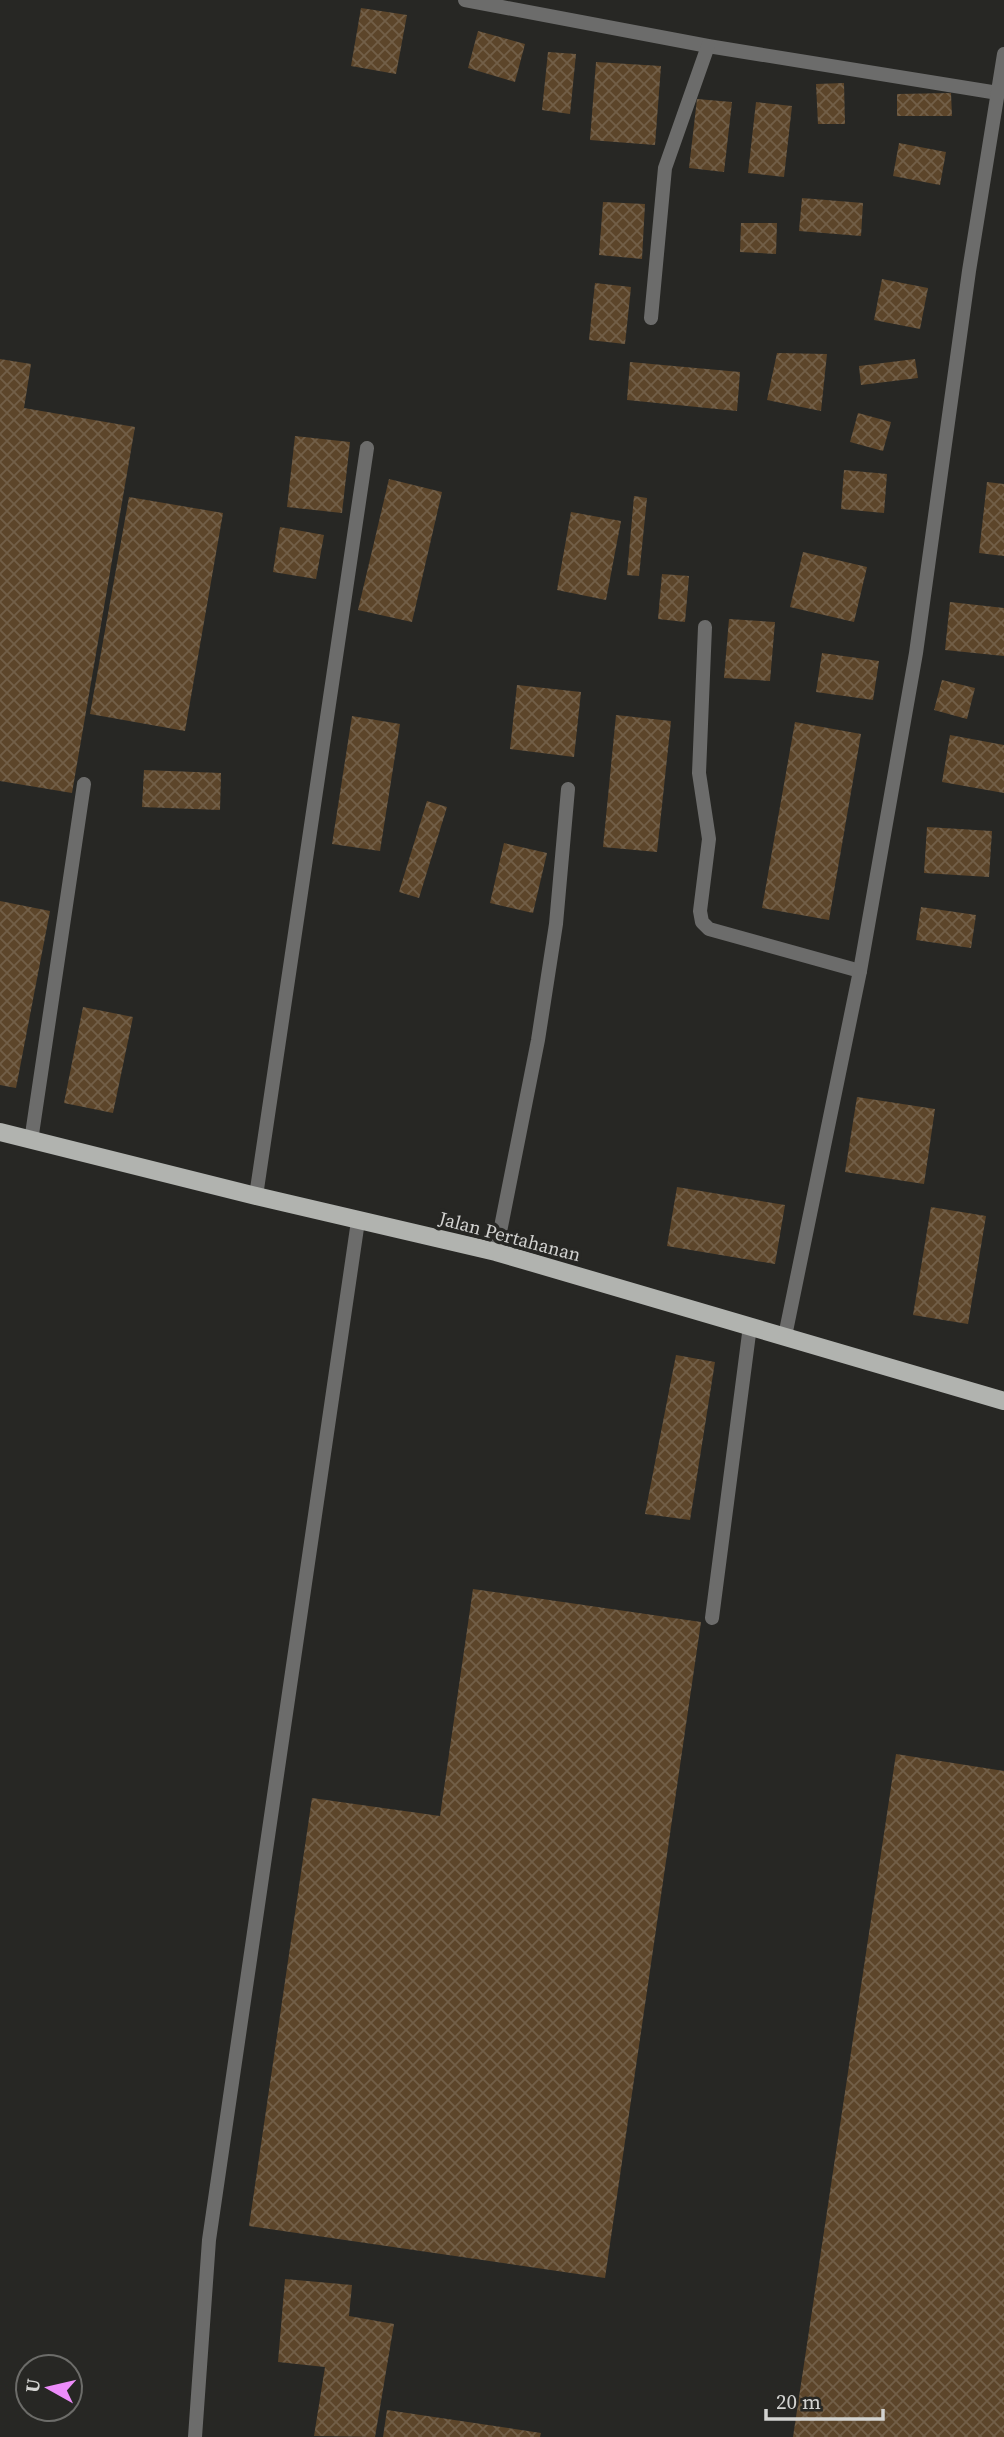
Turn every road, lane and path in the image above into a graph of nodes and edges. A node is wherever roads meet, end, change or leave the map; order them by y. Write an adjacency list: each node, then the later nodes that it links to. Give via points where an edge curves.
1 (465, 0): 2 (street)
2 (708, 46): 4 (street); 5 (street, via 665,168)
3 (1004, 54): 4 (street)
4 (998, 93): 10 (street, via 916,653)
5 (651, 318)
6 (367, 448): 13 (street)
7 (705, 627): 10 (street, via 699,773 709,839 702,922 709,929)
8 (84, 784): 12 (street)
9 (568, 789): 15 (street, via 556,924 538,1040)
10 (860, 971): 17 (street)
11 (0, 1132): 12 (main road, Jalan Pertahanan)
12 (31, 1141): 13 (main road, Jalan Pertahanan)
13 (256, 1196): 14 (main road, Jalan Pertahanan)
14 (358, 1221): 15 (main road, Jalan Pertahanan); 20 (street, via 209,2240)
15 (496, 1252): 16 (main road, Jalan Pertahanan)
16 (750, 1326): 17 (main road, Jalan Pertahanan); 19 (street)
17 (785, 1336): 18 (main road, Jalan Pertahanan)
18 (1004, 1401)
19 (712, 1618)
20 (195, 2437)

